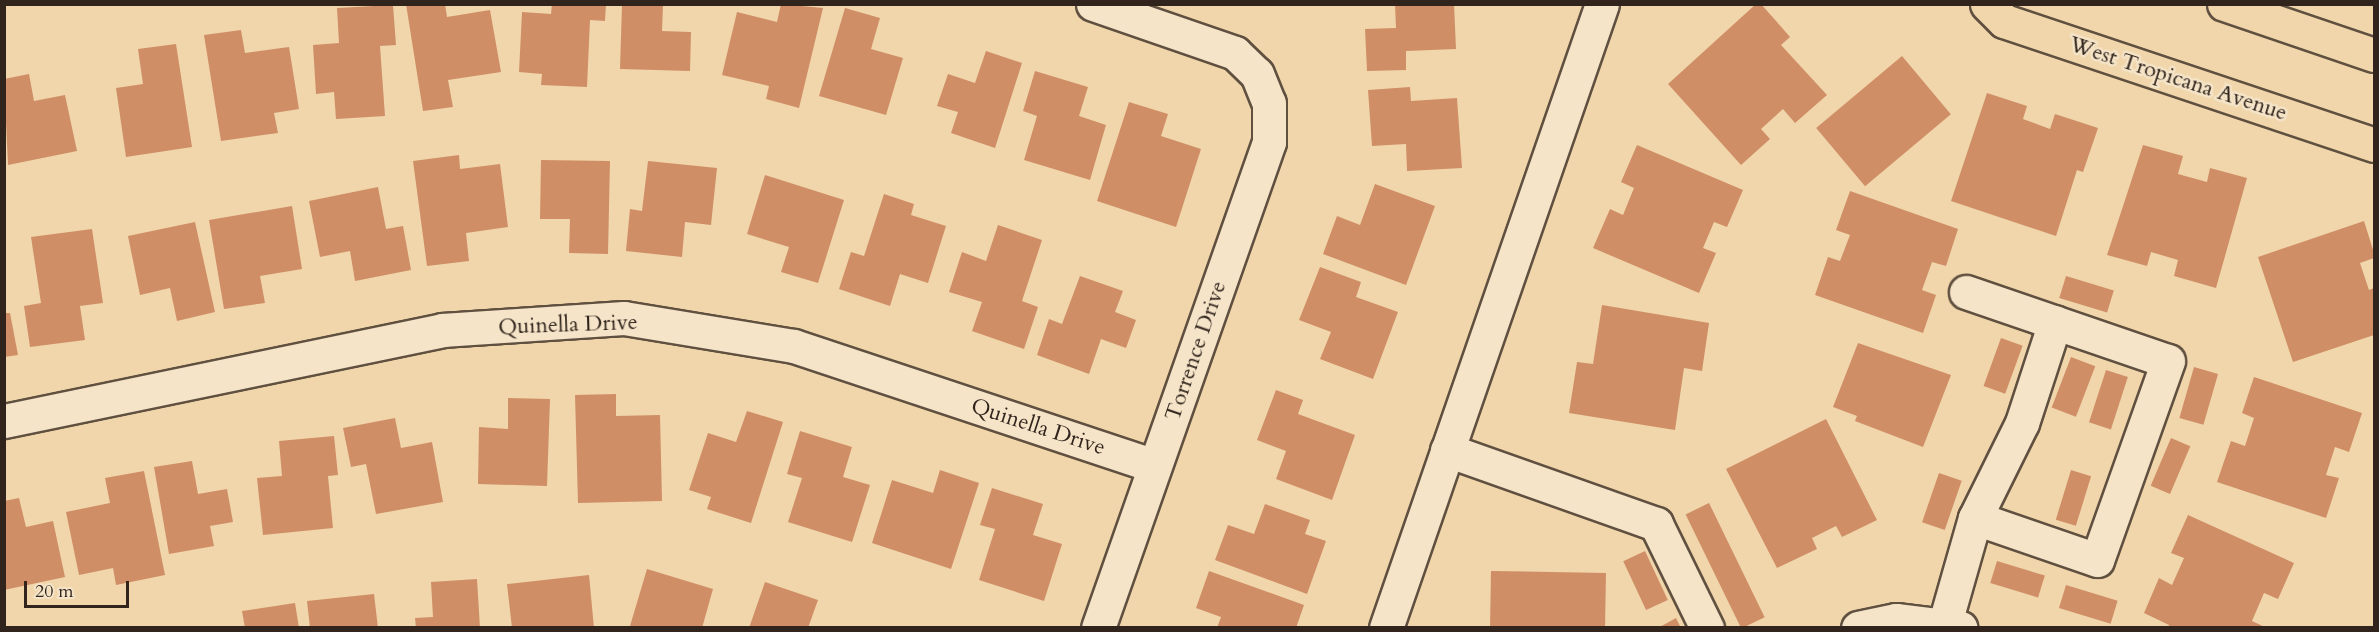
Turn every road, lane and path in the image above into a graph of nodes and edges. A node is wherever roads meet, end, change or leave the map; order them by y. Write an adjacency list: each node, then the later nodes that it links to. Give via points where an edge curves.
1 (1093, 4): 11 (street, Torrence Drive, via 1235,53 1257,74 1269,103 1269,142)
2 (1602, 4): 10 (street)
3 (1987, 4): 6 (main road, West Tropicana Avenue, via 2004,21)
4 (2224, 4): 5 (main road)
5 (2374, 55)
6 (2374, 145)
7 (1966, 292): 8 (street)
8 (2055, 322): 12 (street, via 2022,423); 12 (street, via 2168,362 2097,560)
9 (4, 421): 11 (street, Quinella Drive, via 442,330 624,318 794,346)
10 (1447, 450): 15 (street); 16 (street, via 1656,524)
11 (1155, 466): 14 (street, Torrence Drive)
12 (1975, 518): 13 (street)
13 (1953, 625): 17 (street, via 1896,620)
14 (1098, 627)
15 (1386, 627)
16 (1707, 627)
17 (1858, 627)

